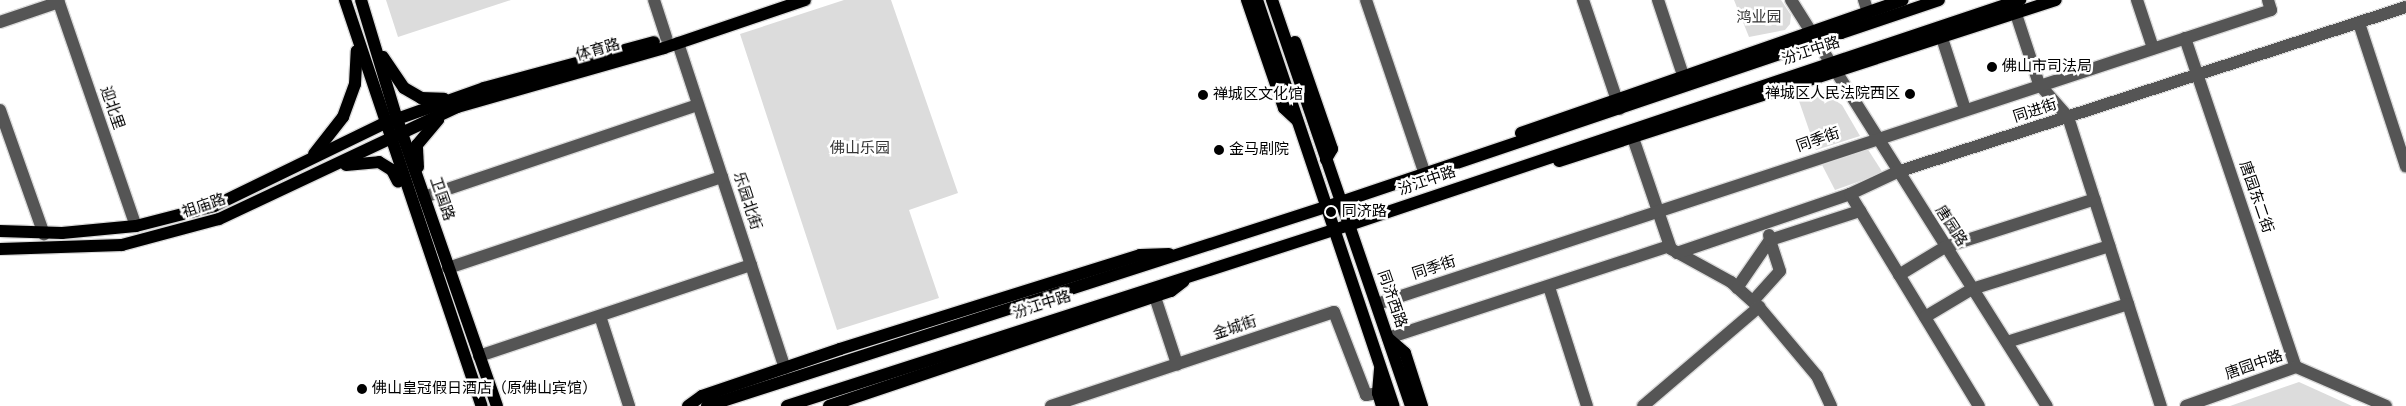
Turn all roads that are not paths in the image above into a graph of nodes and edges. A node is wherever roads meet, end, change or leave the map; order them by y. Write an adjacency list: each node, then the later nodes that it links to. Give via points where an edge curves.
1 (345, 0): 31 (main road)
2 (362, 0): 29 (main road, 卫国路)
3 (654, 0): 30 (street, 乐园北街)
4 (780, 0): 30 (main road, 体育路)
5 (805, 0): 30 (main road, 体育路)
6 (1247, 0): 43 (main road, via 1284,108)
7 (1257, 0): 43 (main road)
8 (1272, 0): 49 (main road)
9 (1281, 0): 49 (main road, via 1332,149)
10 (1366, 0): 54 (street)
11 (1583, 0): 39 (street)
12 (1658, 0): 34 (street)
13 (1790, 0): 26 (street, 唐园路)
14 (1903, 0): 21 (main road)
15 (1939, 0): 26 (main road, 汾江中路)
16 (2020, 0): 33 (main road, 汾江中路)
17 (2056, 0): 23 (main road)
18 (2137, 0): 32 (street)
19 (58, 1): 24 (street); 67 (street, 迎北里)
20 (2269, 5): 28 (street, 同季街)
21 (1866, 6): 26 (main road)
22 (2406, 7): 25 (street, 同进街)
23 (2016, 14): 27 (main road); 36 (street)
24 (0, 22)
25 (2359, 23): 35 (street, 同进街); 51 (street)
26 (1813, 37): 33 (street, 唐园路); 34 (main road); 39 (main road, 汾江中路)
27 (1942, 38): 33 (main road); 40 (street)
28 (2185, 38): 32 (street, 同季街); 35 (street, 唐园东二街)
29 (373, 40): 37 (main road, via 404,88 421,98); 45 (main road, 卫国路)
30 (672, 41): 37 (main road, 体育路); 38 (street, 乐园北街)
31 (358, 44): 44 (main road); 50 (main road, via 356,84 343,117)
32 (2153, 48): 36 (street, 同季街)
33 (1832, 68): 47 (main road); 48 (street, 唐园路); 56 (main road, 汾江中路)
34 (1683, 75): 39 (main road)
35 (2198, 76): 42 (street, 同进街); 95 (street, 唐园东二街)
36 (2039, 84): 40 (street, 同季街); 42 (street)
37 (460, 99): 45 (main road, 体育路); 58 (main road, via 430,126 417,145)
38 (698, 105): 55 (street, 乐园北街); 58 (street)
39 (1618, 105): 54 (main road, 汾江中路)
40 (1965, 109): 48 (street, 同季街)
41 (0, 110): 70 (street)
42 (2068, 117): 53 (street, 同进街); 59 (street)
43 (1299, 122): 62 (main road)
44 (383, 124): 45 (main road, 祖庙路); 46 (main road); 50 (main road, 祖庙路)
45 (399, 125): 46 (main road, 祖庙路); 58 (main road, 卫国路)
46 (388, 138): 52 (main road, 祖庙路); 60 (main road)
47 (1632, 138): 56 (main road, via 1540,167); 63 (street)
48 (1876, 138): 53 (street, 唐园路); 63 (street, 同季街)
49 (1326, 159): 61 (main road)
50 (307, 161): 67 (main road, 祖庙路, via 214,206)
51 (2406, 167)
52 (326, 170): 60 (main road, via 379,162 392,170); 74 (main road, 祖庙路, via 219,219 147,240 66,249)
53 (1897, 172): 57 (street, 同进街); 73 (street, 唐园路)
54 (1425, 174): 61 (main road, 汾江中路)
55 (722, 177): 77 (street, 乐园北街); 78 (street)
56 (1482, 179): 66 (main road, 汾江中路)
57 (1850, 194): 64 (street); 65 (street, 同进街)
58 (423, 195): 78 (main road, 卫国路)
59 (2095, 199): 72 (street); 73 (street)
60 (409, 201): 98 (main road, 卫国路)
61 (1341, 202): 62 (main road, 汾江中路); 66 (main road, 同济西路)
62 (1328, 206): 68 (main road, 同济西路); 76 (main road, 汾江中路)
63 (1658, 211): 75 (street); 85 (street, 同季街)
64 (1860, 211): 71 (street); 80 (street)
65 (1764, 223): 71 (street); 75 (street, 同进街)
66 (1349, 225): 68 (main road, 汾江中路); 85 (main road, 同济西路)
67 (136, 226): 70 (main road, 祖庙路)
68 (1335, 229): 79 (main road, 汾江中路); 94 (main road, 同济西路)
69 (0, 231): 70 (main road, 祖庙路)
70 (44, 234)
71 (1770, 240): 82 (street); 86 (street, via 1780,270)
72 (2109, 246): 83 (street); 87 (street)
73 (1945, 247): 80 (street); 83 (street, 唐园路)
74 (0, 249)
75 (1673, 249): 81 (street, 同进街); 82 (street)
76 (1184, 253): 96 (main road, via 1140,255); 102 (main road, 汾江中路)
77 (751, 266): 88 (street); 96 (street, 乐园北街)
78 (448, 268): 92 (main road, 卫国路)
79 (1191, 275): 84 (main road, via 1171,291); 103 (main road, 汾江中路)
80 (1899, 275): 89 (street)
81 (1550, 287): 90 (street, 同进街); 110 (street)
82 (1737, 288): 86 (street)
83 (1972, 289): 89 (street); 91 (street, 唐园路)
84 (1155, 297): 93 (street); 104 (main road)
85 (1377, 304): 90 (main road, 同济西路)
86 (1756, 304): 111 (street); 112 (street, via 1817,376)
87 (2128, 304): 91 (street); 115 (street)
88 (600, 316): 92 (street); 100 (street)
89 (1925, 318): 113 (street)
90 (1388, 338): 108 (main road, 同济西路); 109 (main road, via 1405,353)
91 (2006, 342): 114 (street, 唐园路)
92 (479, 356): 99 (main road, 卫国路)
93 (1177, 364): 97 (street, 金城街, via 1334,312 1366,395); 105 (street, 金城街)
94 (1380, 364): 97 (main road); 107 (main road, 同济西路)
95 (2296, 367): 116 (street, 唐园中路); 117 (street, 唐园中路)
96 (785, 368): 101 (main road, via 702,396)
97 (1378, 393): 106 (main road)
98 (482, 406)
99 (497, 406)
100 (629, 406)
101 (688, 406)
102 (707, 406)
103 (787, 406)
104 (829, 406)
105 (1051, 406)
106 (1382, 406)
107 (1394, 406)
108 (1411, 406)
109 (1422, 406)
110 (1587, 406)
111 (1643, 406)
112 (1831, 406)
113 (1979, 406)
114 (2047, 406)
115 (2161, 406)
116 (2186, 406)
117 (2386, 406)

